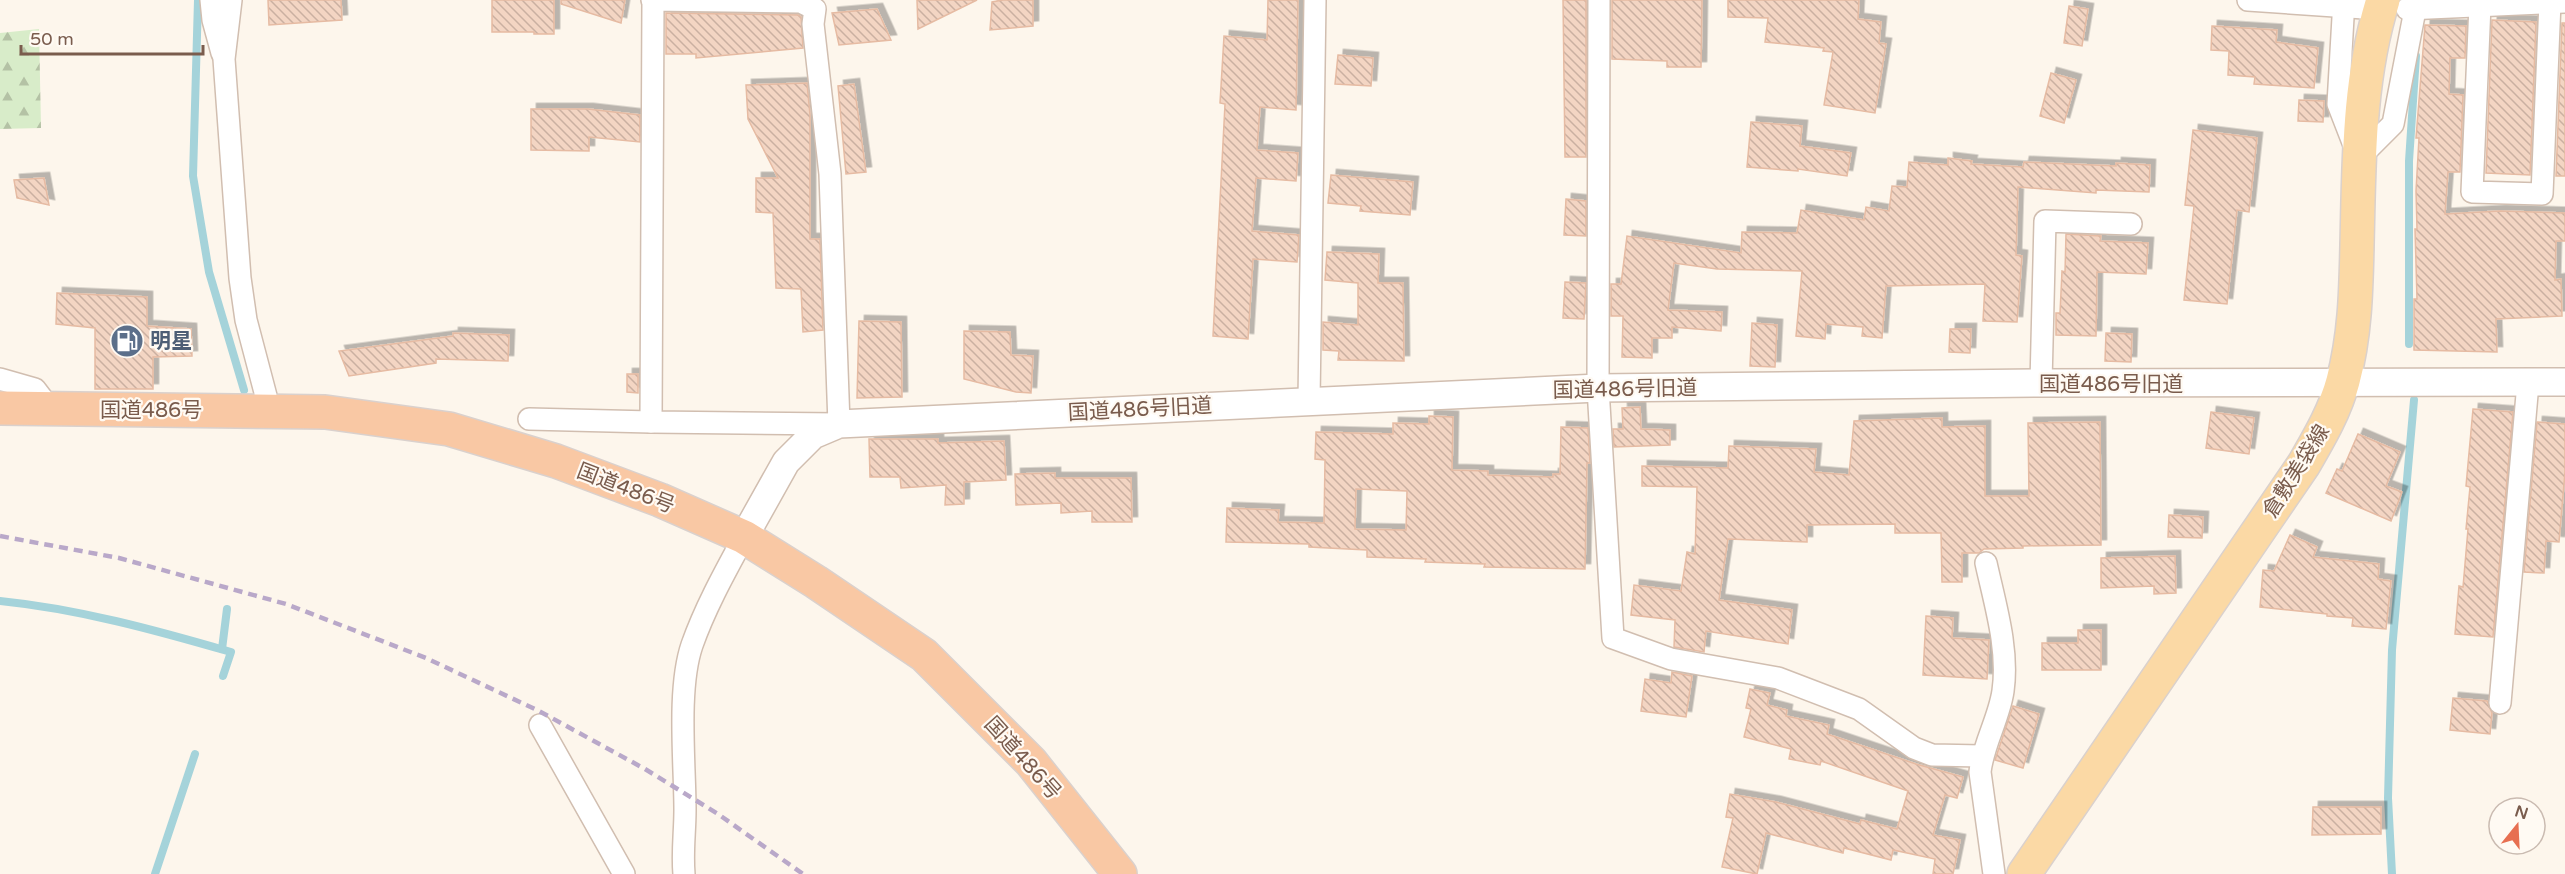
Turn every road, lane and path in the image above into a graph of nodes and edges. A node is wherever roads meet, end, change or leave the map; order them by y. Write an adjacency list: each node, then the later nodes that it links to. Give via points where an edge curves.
1 (211, 0): 12 (street)
2 (231, 0): 12 (street)
3 (653, 0): 9 (street); 26 (street)
4 (1315, 0): 21 (street)
5 (1599, 0): 20 (street)
6 (2248, 0): 8 (street)
7 (2558, 2): 11 (street); 11 (street, via 2542,194 2472,192)
8 (2343, 4): 10 (street); 13 (street, via 2338,104)
9 (820, 5): 27 (street, via 813,24 830,174)
10 (2397, 5): 11 (street); 13 (main road, 倉敷美袋線, via 2368,60)
11 (2480, 5)
12 (224, 59): 24 (street, via 240,278)
13 (2359, 158): 19 (main road, 倉敷美袋線, via 2355,324)
14 (2131, 224): 17 (street, via 2045,221)
15 (0, 379): 23 (street, via 35,389)
16 (2565, 382): 18 (street, 国道486号旧道)
17 (2041, 383): 19 (street, 国道486号旧道); 20 (street, 国道486号旧道)
18 (2528, 383): 19 (street, 国道486号旧道); 30 (street)
19 (2343, 384): 37 (main road, 倉敷美袋線, via 2324,430 2304,464)
20 (1598, 388): 21 (street, 国道486号旧道); 32 (street, via 1613,638 1671,659 1778,678 1859,709 1914,748 1932,754)
21 (1309, 400): 27 (street, 国道486号旧道)
22 (0, 408): 23 (highway, 国道486号)
23 (51, 410): 24 (highway, 国道486号)
24 (266, 411): 28 (highway, 国道486号, via 325,412 449,429 556,461)
25 (529, 419): 26 (street)
26 (651, 422): 27 (street)
27 (839, 424): 28 (street, 国道486号旧道, via 813,435 786,462)
28 (744, 537): 34 (street, via 692,646 686,676); 35 (highway, 国道486号, via 924,655 1031,762)
29 (1986, 562): 32 (street, via 2003,645 2004,671 2003,694)
30 (2500, 703)
31 (540, 725): 33 (street)
32 (1982, 756): 36 (street, via 1980,772)
33 (624, 874)
34 (684, 874)
35 (1120, 874)
36 (1994, 874)
37 (2024, 874)

